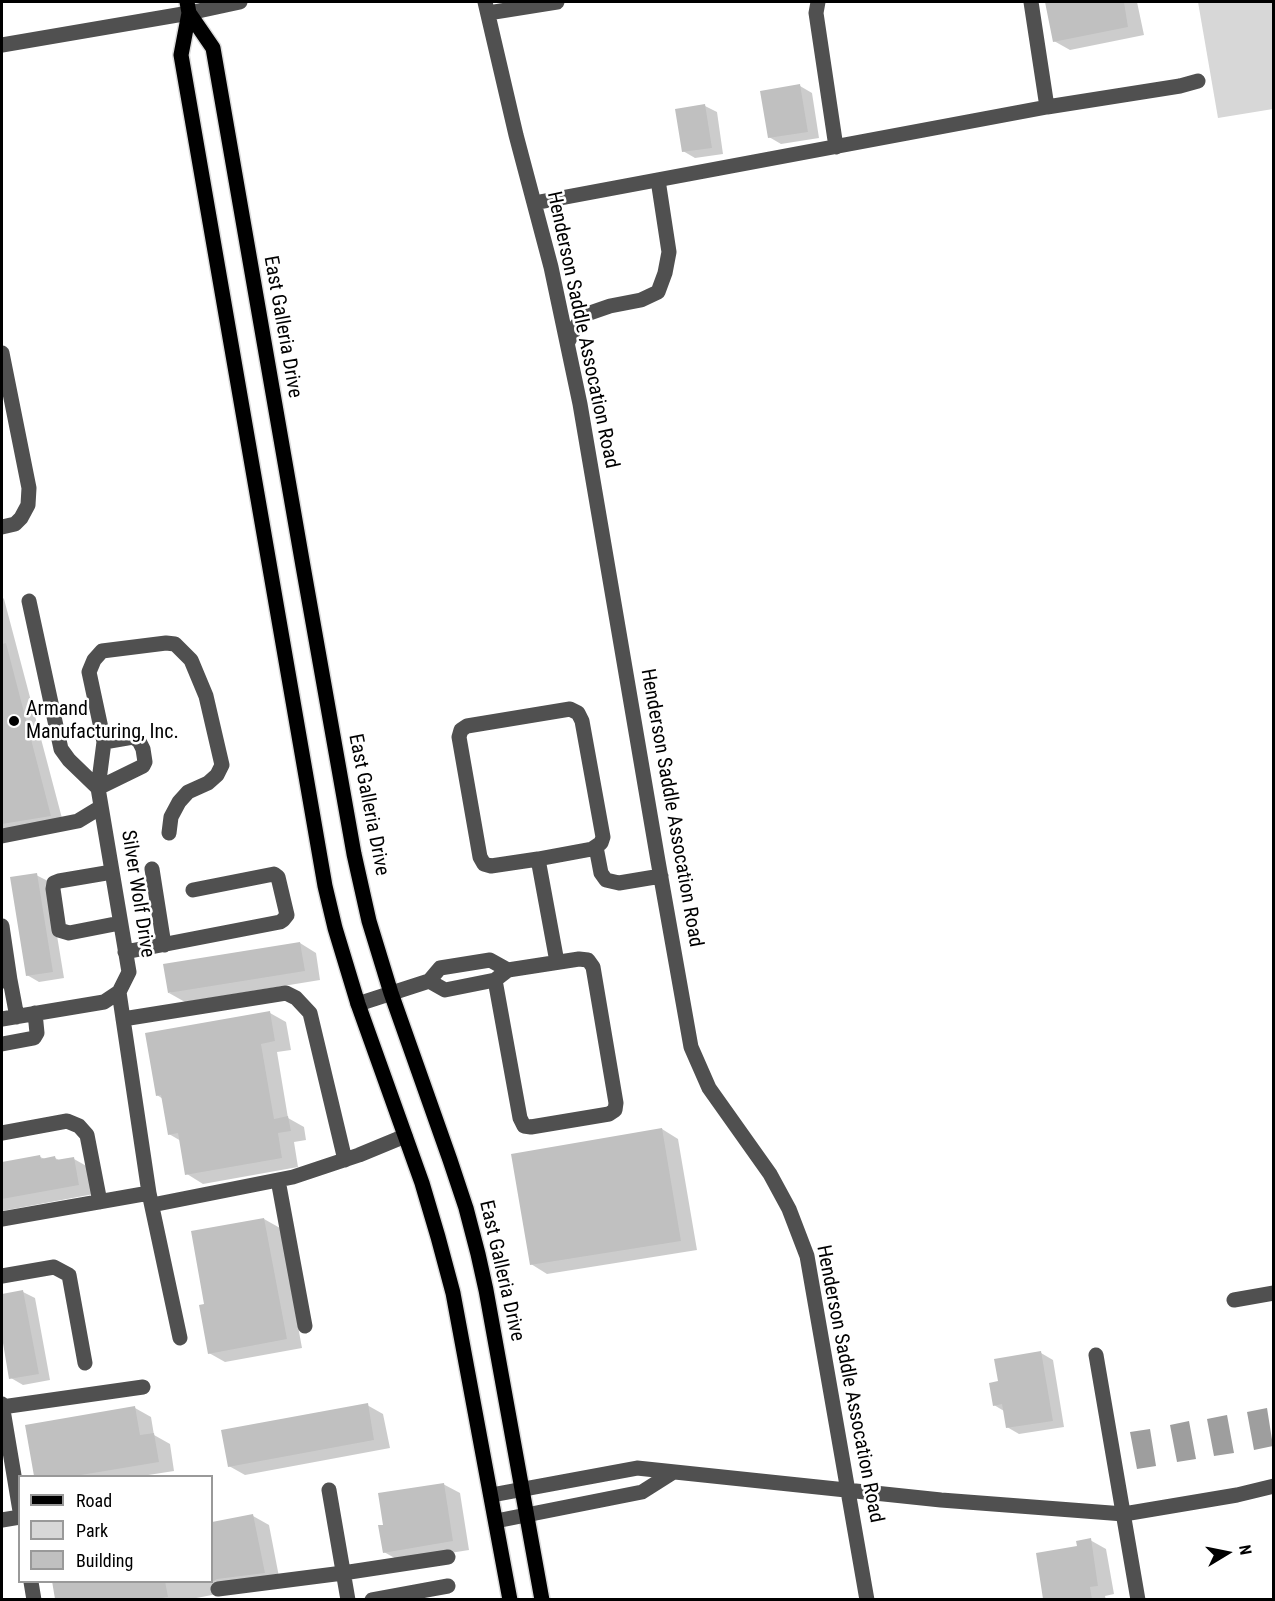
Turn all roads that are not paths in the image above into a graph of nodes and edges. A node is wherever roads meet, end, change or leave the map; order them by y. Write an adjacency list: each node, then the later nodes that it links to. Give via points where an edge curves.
1 (240, 2): 5 (street)
2 (557, 2): 6 (street)
3 (818, 2): 10 (street, via 816,13)
4 (1030, 2): 9 (street)
5 (188, 7): 7 (street); 37 (main road, East Galleria Drive, via 213,48 354,854); 39 (main road, via 181,55 318,851 335,928)
6 (487, 7): 12 (street, Henderson Saddle Assocation Road)
7 (2, 45)
8 (1198, 81): 9 (street)
9 (1047, 107): 10 (street)
10 (836, 147): 11 (street)
11 (658, 180): 12 (street); 13 (street, via 669,252 658,292 584,315)
12 (534, 203): 13 (street, Henderson Saddle Assocation Road)
13 (568, 342): 26 (street, Henderson Saddle Assocation Road)
14 (2, 353): 15 (street, via 29,488 28,505 21,518)
15 (2, 527)
16 (29, 601): 18 (street, via 61,749)
17 (104, 742): 18 (street, Silver Wolf Drive); 18 (street, via 133,737 143,749 145,762); 20 (street, Silver Wolf Drive, via 89,672 94,660 102,651 175,644 191,660 206,696 222,765 208,783 179,801)
18 (98, 788): 19 (street, Silver Wolf Drive)
19 (101, 807): 21 (street, via 78,821); 25 (street, Silver Wolf Drive)
20 (169, 833)
21 (2, 836)
22 (596, 847): 23 (street); 23 (street, via 603,837 578,713 570,710 467,726 459,737 480,857 491,866); 26 (street, via 606,880 619,883)
23 (538, 859): 32 (street)
24 (152, 869): 30 (street)
25 (112, 872): 28 (street, Silver Wolf Drive); 28 (street, via 54,883 59,930 69,933)
26 (661, 876): 64 (street, Henderson Saddle Assocation Road, via 691,1047 709,1088 770,1174 807,1256)
27 (193, 890): 30 (street, via 274,874 286,915 280,922)
28 (120, 923): 31 (street, Silver Wolf Drive)
29 (2, 926): 34 (street)
30 (164, 945): 31 (street)
31 (125, 952): 38 (street, Silver Wolf Drive, via 129,972)
32 (557, 962): 33 (street); 35 (street, via 588,960 593,967 616,1104 609,1114 524,1126)
33 (508, 970): 35 (street); 36 (street, via 490,960 440,968)
34 (6, 980): 41 (street)
35 (495, 980): 36 (street, via 445,990)
36 (429, 981): 37 (street)
37 (391, 993): 39 (street); 63 (main road, East Galleria Drive, via 475,1243)
38 (114, 996): 40 (street, via 104,1002); 42 (street)
39 (358, 1004): 45 (main road)
40 (35, 1013): 41 (street); 43 (street, via 34,1038)
41 (9, 1018)
42 (123, 1019): 46 (street, via 286,993 296,998 310,1013); 48 (street)
43 (2, 1044)
44 (2, 1133): 49 (street, via 67,1121 79,1126 87,1135)
45 (405, 1136): 46 (street); 65 (main road, via 453,1293)
46 (345, 1160): 47 (street)
47 (278, 1180): 48 (street); 54 (street)
48 (150, 1199): 49 (street); 55 (street)
49 (100, 1202): 50 (street)
50 (2, 1219)
51 (2, 1276): 57 (street, via 54,1267 69,1275)
52 (1274, 1293): 53 (street)
53 (1234, 1300)
54 (306, 1326)
55 (180, 1338)
56 (1096, 1355): 67 (street)
57 (85, 1363)
58 (143, 1387): 59 (street)
59 (2, 1406): 66 (street)
60 (672, 1473): 63 (street, via 637,1468); 64 (street); 68 (street, via 642,1492)
61 (1274, 1486): 67 (street)
62 (329, 1490): 73 (street)
63 (523, 1490): 65 (street); 68 (main road, East Galleria Drive)
64 (849, 1491): 67 (street); 82 (street, Henderson Saddle Assocation Road)
65 (491, 1495): 71 (main road)
66 (18, 1498)
67 (1124, 1514): 83 (street)
68 (527, 1515): 71 (street); 81 (main road, East Galleria Drive)
69 (18, 1517): 70 (street)
70 (2, 1520)
71 (496, 1521): 80 (main road)
72 (448, 1557): 73 (street)
73 (343, 1573): 76 (street); 78 (street)
74 (31, 1583): 77 (street)
75 (448, 1586): 79 (street)
76 (218, 1589)
77 (34, 1599)
78 (348, 1599)
79 (372, 1599)
80 (510, 1599)
81 (542, 1599)
82 (867, 1599)
83 (1138, 1599)

